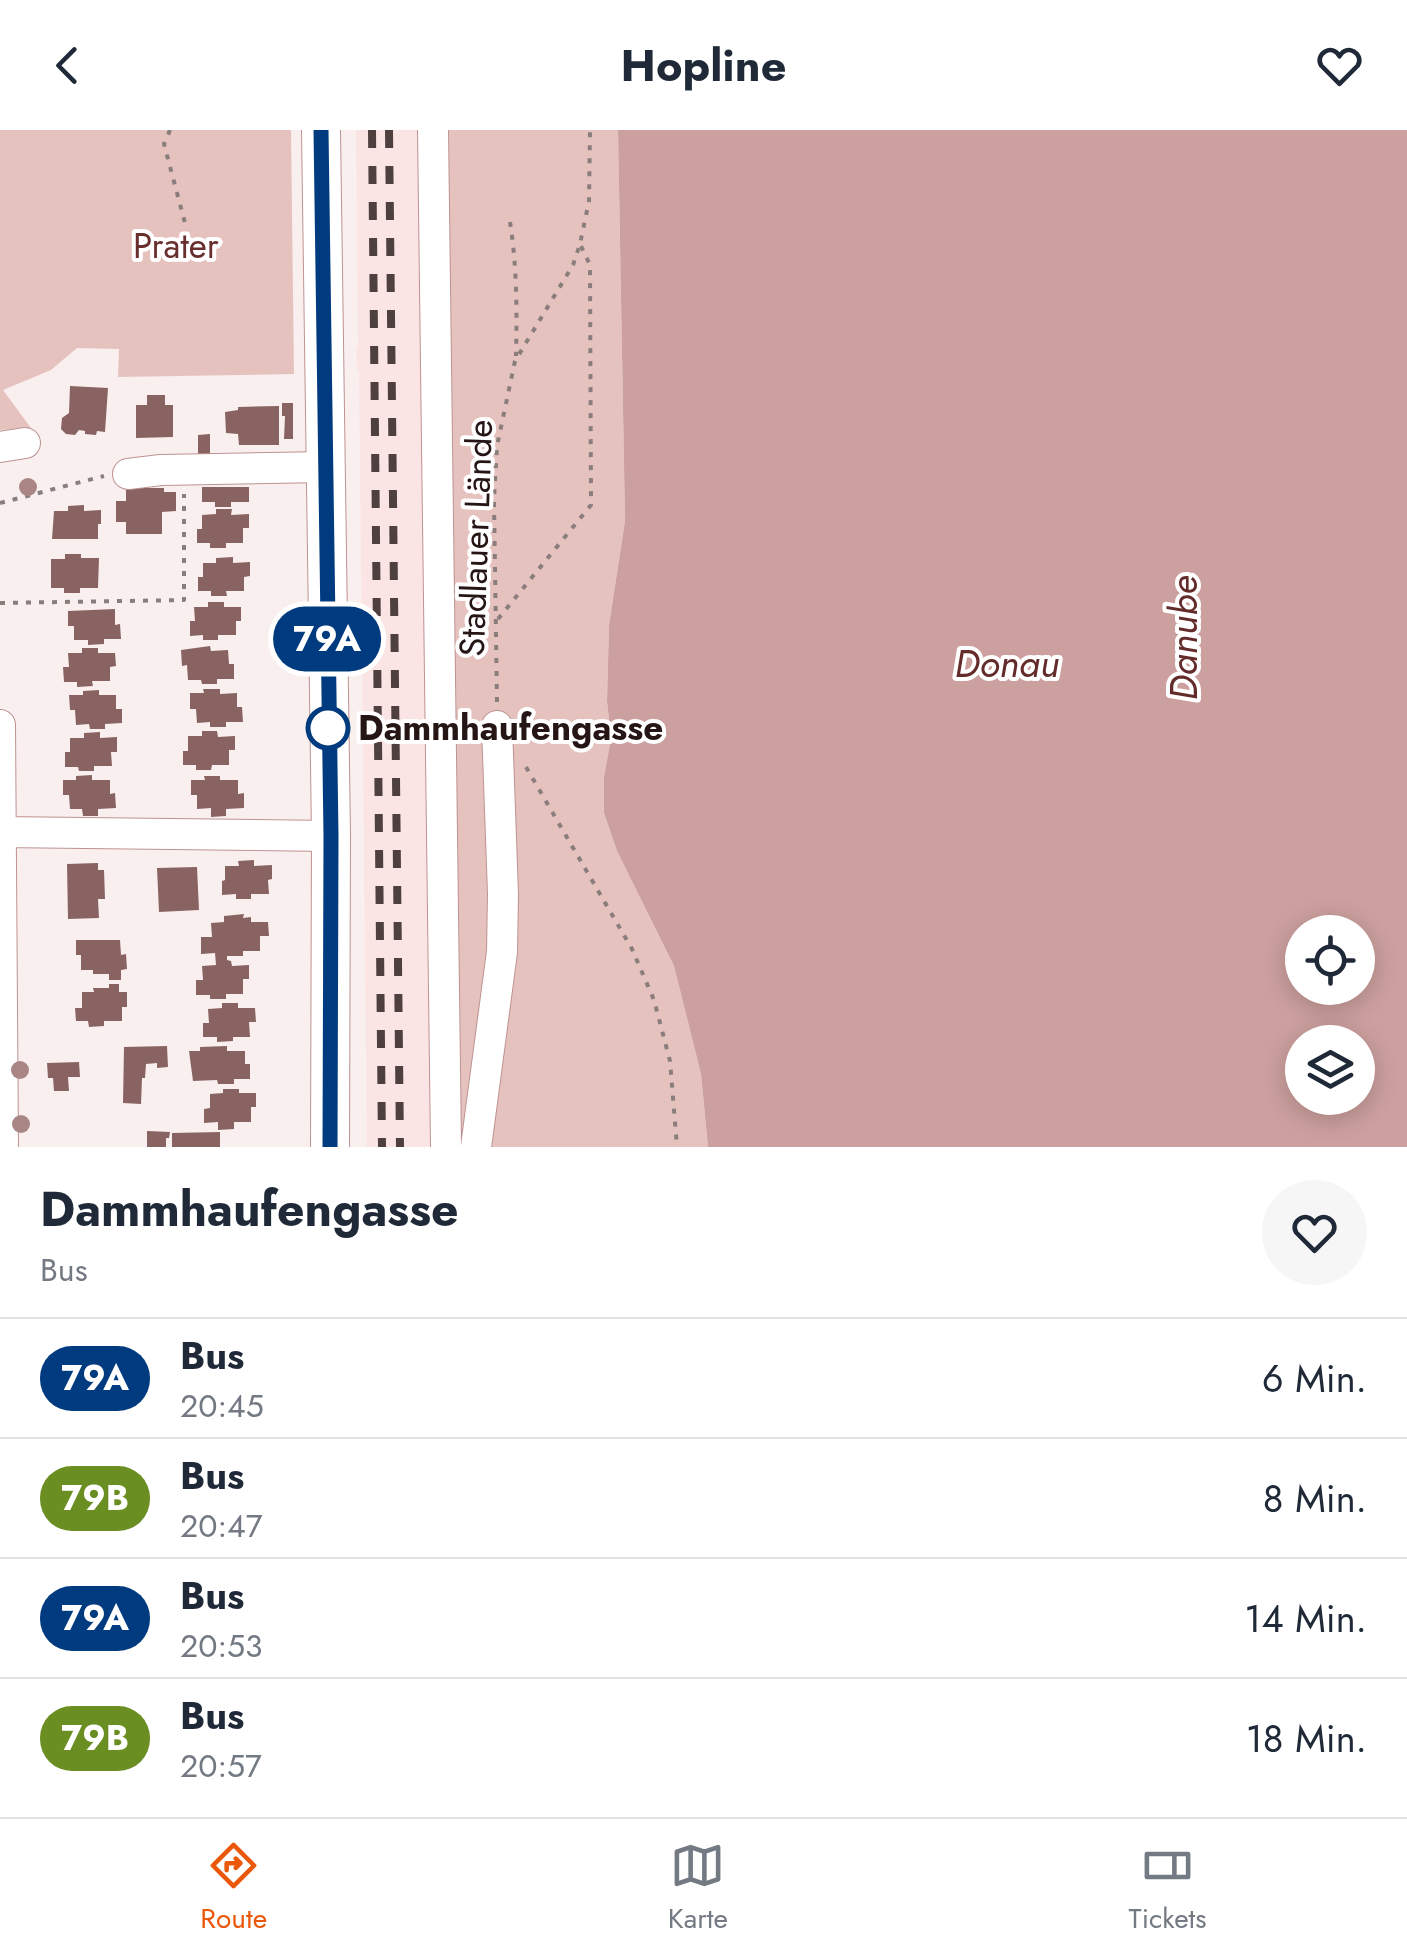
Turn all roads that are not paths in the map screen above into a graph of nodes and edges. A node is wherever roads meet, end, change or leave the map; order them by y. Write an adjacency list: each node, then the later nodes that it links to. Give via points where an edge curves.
1 (320, 130): 3 (main road)
2 (433, 130): 11 (street)
3 (324, 467): 4 (street); 8 (main road)
4 (128, 474)
5 (0, 725): 7 (street)
6 (497, 726): 12 (street, via 502,952)
7 (1, 832): 8 (street); 9 (street)
8 (331, 836): 10 (main road)
9 (2, 1147)
10 (330, 1147)
11 (446, 1147)
12 (476, 1147)

